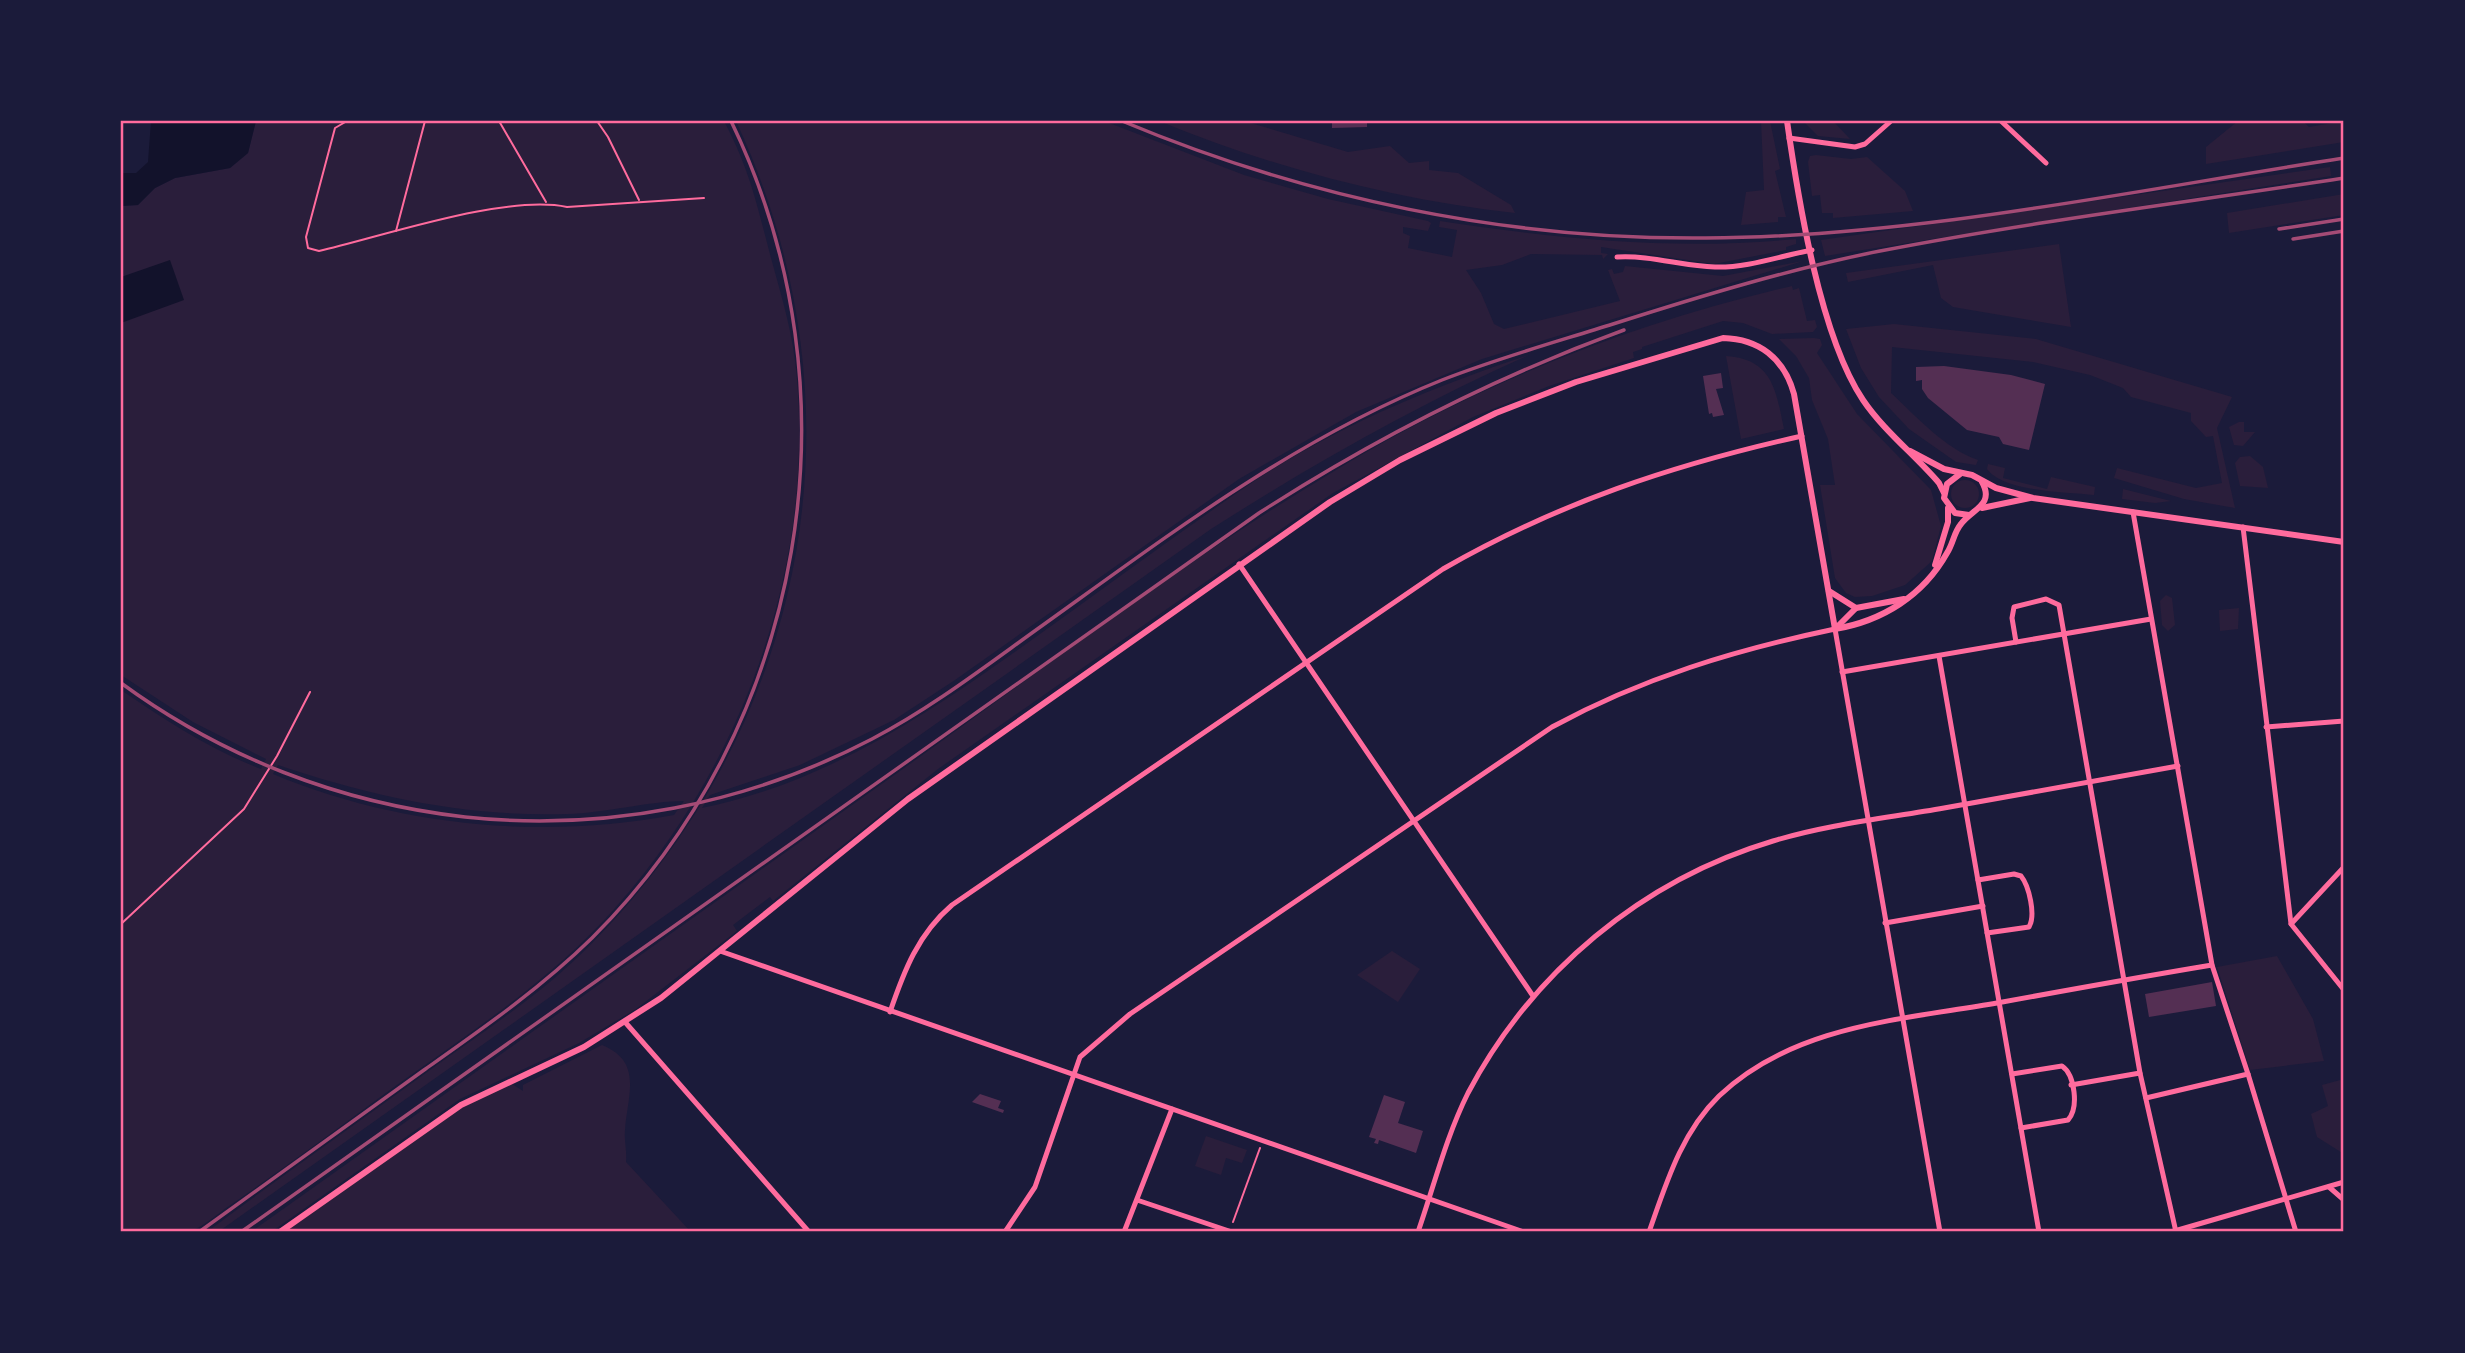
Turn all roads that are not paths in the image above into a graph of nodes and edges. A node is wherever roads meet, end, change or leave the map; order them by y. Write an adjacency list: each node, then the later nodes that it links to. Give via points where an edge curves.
1 (1787, 121): 4 (street)
2 (1891, 121): 4 (street, via 1855,147)
3 (2001, 121): 5 (street)
4 (1789, 138): 6 (street)
5 (2046, 163)
6 (1812, 250): 7 (street, via 1717,267); 9 (street, via 1847,373 1870,409)
7 (1617, 257)
8 (1802, 436): 20 (street, via 1792,387 1775,358 1761,347 1723,338 1576,382 1455,431 1330,502); 22 (street); 30 (street, via 1660,472 1563,508 1443,569)
9 (1910, 451): 10 (street); 12 (street)
10 (1962, 473): 11 (street); 12 (street, via 1950,480)
11 (1980, 480): 13 (street); 15 (street, via 1986,497)
12 (1944, 493): 14 (street)
13 (2033, 498): 15 (street); 16 (street)
14 (1948, 506): 17 (street, via 1959,515); 21 (street)
15 (1980, 508): 17 (street)
16 (2133, 512): 18 (street); 25 (street)
17 (1973, 514): 21 (street, via 1961,523)
18 (2243, 527): 19 (street); 33 (street)
19 (2344, 542)
20 (1239, 564): 30 (street); 45 (street, via 908,799)
21 (1935, 569): 23 (street)
22 (1829, 591): 24 (street); 26 (street)
23 (1906, 599): 24 (street); 26 (street, via 1877,619)
24 (1856, 608): 26 (street)
25 (2151, 619): 27 (street); 34 (street)
26 (1835, 629): 31 (street); 37 (street, via 1717,656 1608,698 1536,736)
27 (2064, 634): 28 (street); 28 (street, via 2056,603 2046,599 2025,602 2012,611); 35 (street)
28 (2015, 642): 29 (street)
29 (1940, 656): 31 (street); 36 (street)
30 (1306, 661): 37 (street); 51 (street, via 944,911 915,949)
31 (1842, 672): 38 (street)
32 (2344, 721): 33 (street)
33 (2266, 727): 43 (street)
34 (2178, 766): 35 (street); 46 (street)
35 (2090, 782): 36 (street); 47 (street)
36 (1965, 804): 38 (street); 40 (street)
37 (1414, 820): 49 (street); 57 (street, via 1130,1014 1083,1053)
38 (1868, 821): 42 (street); 49 (street, via 1783,838 1698,870 1622,915)
39 (2344, 867): 43 (street)
40 (1978, 880): 41 (street); 44 (street, via 2021,876 2032,915 2029,927)
41 (1983, 906): 42 (street); 44 (street)
42 (1885, 923): 52 (street)
43 (2291, 924): 48 (street)
44 (1987, 933): 50 (street)
45 (720, 951): 51 (street); 53 (street)
46 (2212, 965): 47 (street); 56 (street)
47 (2123, 979): 50 (street); 54 (street)
48 (2344, 990)
49 (1533, 996): 64 (street, via 1496,1045 1468,1095)
50 (1999, 1002): 52 (street); 55 (street)
51 (890, 1012): 57 (street)
52 (1903, 1019): 75 (street, via 1806,1041 1738,1080 1714,1102 1685,1142); 76 (street)
53 (625, 1023): 68 (street, via 461,1105); 69 (street)
54 (2140, 1073): 58 (street); 59 (street)
55 (2012, 1074): 58 (street, via 2059,1066 2067,1070); 61 (street)
56 (2248, 1074): 59 (street); 65 (street)
57 (1072, 1075): 60 (street); 70 (street, via 1035,1187)
58 (2071, 1085): 61 (street, via 2074,1108 2068,1120)
59 (2146, 1098): 78 (street)
60 (1172, 1109): 64 (street); 66 (street)
61 (2021, 1128): 77 (street)
62 (2344, 1182): 63 (street)
63 (2329, 1187): 65 (street); 67 (street)
64 (1430, 1198): 73 (street); 74 (street)
65 (2287, 1199): 78 (street); 79 (street)
66 (1137, 1200): 71 (street); 72 (street)
67 (2344, 1200)
68 (280, 1232)
69 (809, 1232)
70 (1005, 1232)
71 (1124, 1232)
72 (1231, 1232)
73 (1418, 1232)
74 (1524, 1232)
75 (1649, 1232)
76 (1940, 1232)
77 (2039, 1232)
78 (2174, 1232)
79 (2296, 1232)

